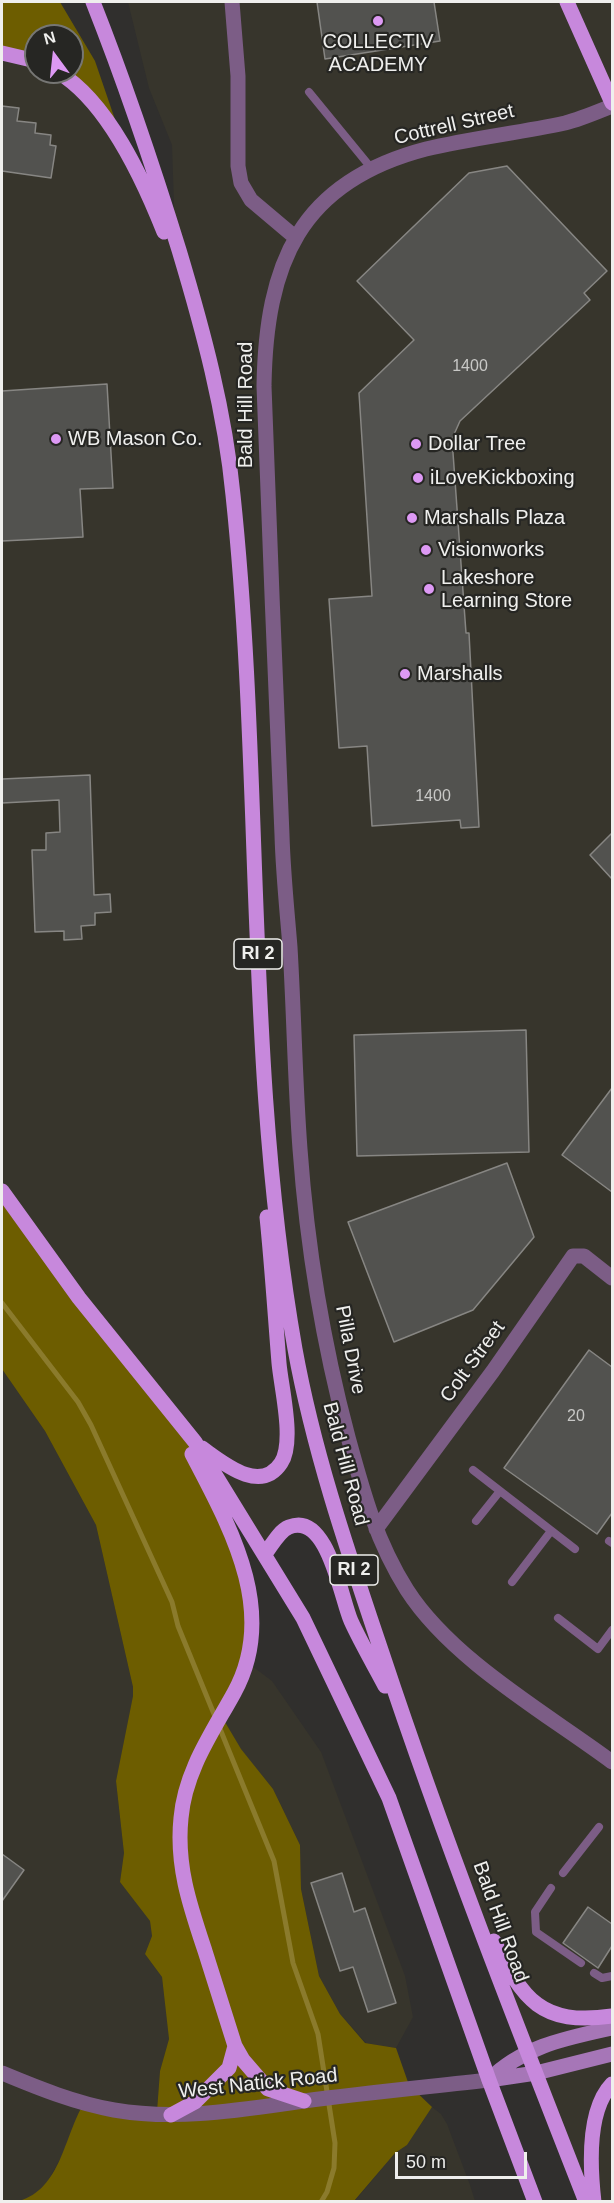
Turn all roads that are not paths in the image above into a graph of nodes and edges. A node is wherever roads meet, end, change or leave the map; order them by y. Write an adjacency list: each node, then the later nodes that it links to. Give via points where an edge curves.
1 (93, 2): 11 (main road, RI 2, via 168,216)
2 (232, 2): 10 (street, via 241,183 251,200)
3 (567, 2): 8 (main road)
4 (2, 53): 5 (main road)
5 (24, 58)
6 (73, 84): 11 (main road, via 105,116 153,205)
7 (309, 92): 9 (lane)
8 (612, 105): 9 (street, Cottrell Street, via 566,122 424,150)
9 (372, 170): 10 (street, Cottrell Street, via 352,178 332,193)
10 (296, 238): 12 (street, Bald Hill Road, via 274,289 264,398)
11 (199, 318): 13 (main road, Bald Hill Road / RI 2, via 220,407 233,490 245,644)
12 (282, 837): 21 (street, Pilla Drive, via 307,1217 335,1390)
13 (263, 1067): 17 (main road, via 264,1177 286,1411 285,1454 281,1464 266,1474 246,1476); 28 (main road, Bald Hill Road / RI 2, via 273,1191 295,1351 330,1499)
14 (2, 1191): 16 (main road, via 79,1298)
15 (612, 1278): 21 (street, Colt Street, via 584,1256 573,1256)
16 (170, 1412): 17 (main road); 39 (main road, via 235,1539 252,1610 251,1645 242,1675 189,1780 179,1849 194,1918)
17 (195, 1442): 24 (main road)
18 (473, 1470): 19 (lane)
19 (500, 1491): 20 (lane); 22 (lane)
20 (476, 1521)
21 (376, 1529): 29 (street, Pilla Drive, via 409,1592 465,1655 553,1721)
22 (551, 1531): 23 (lane); 25 (lane)
23 (575, 1549)
24 (265, 1554): 28 (main road, via 288,1527 305,1527 318,1534 350,1620); 44 (main road, via 303,1618 389,1798)
25 (512, 1581)
26 (558, 1618): 27 (lane, via 598,1649)
27 (612, 1630)
28 (407, 1729): 31 (main road, Bald Hill Road / RI 2)
29 (609, 1754)
30 (599, 1827): 32 (lane)
31 (460, 1873): 37 (main road, via 508,1970 530,2000 569,2018); 40 (main road, Bald Hill Road / RI 2)
32 (563, 1873)
33 (551, 1888): 34 (lane, via 537,1906 536,1932)
34 (581, 1964)
35 (594, 1973): 36 (lane, via 602,1978)
36 (612, 1976)
37 (612, 2016)
38 (612, 2028): 40 (main road)
39 (236, 2046): 46 (main road, via 268,2089); 47 (main road, via 229,2068 195,2102)
40 (527, 2052): 43 (main road, Bald Hill Road / RI 2); 44 (main road)
41 (612, 2054): 43 (main road, West Natick Road)
42 (2, 2073): 47 (street, West Natick Road, via 95,2106)
43 (536, 2073): 44 (main road, West Natick Road); 49 (main road, Bald Hill Road / RI 2)
44 (489, 2080): 46 (street, West Natick Road); 48 (main road)
45 (612, 2084): 50 (main road, via 600,2101 594,2128)
46 (310, 2100): 47 (street, West Natick Road, via 219,2113)
47 (171, 2115)
48 (535, 2202)
49 (586, 2202)
50 (594, 2202)

